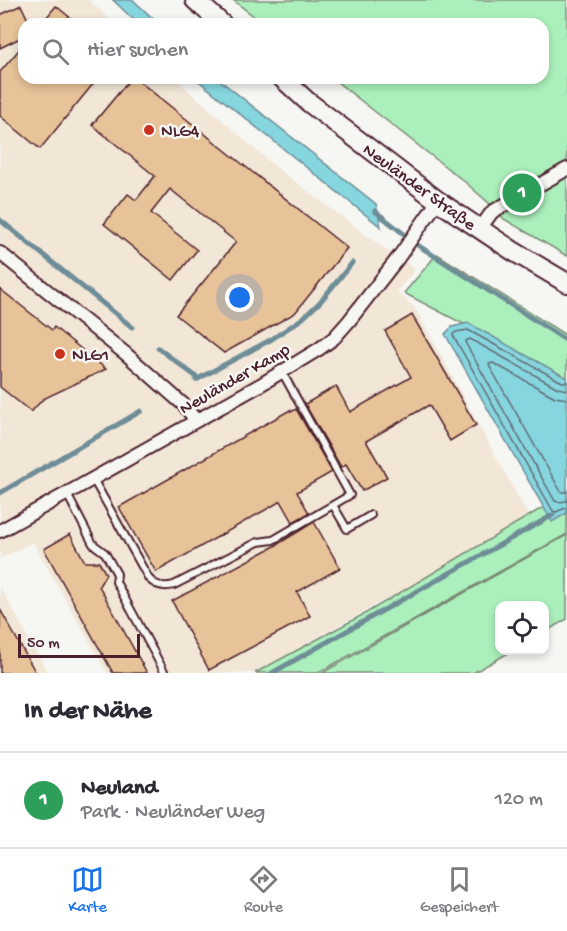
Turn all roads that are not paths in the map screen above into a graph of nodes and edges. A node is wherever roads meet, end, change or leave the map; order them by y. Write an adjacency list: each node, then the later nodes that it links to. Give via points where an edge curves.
1 (195, 0): 2 (main road)
2 (215, 18)
3 (289, 84): 5 (main road, Neuländer Straße)
4 (567, 169): 6 (street, via 492,212)
5 (438, 201): 6 (main road, Neuländer Straße); 9 (street, Neuländer Kamp, via 350,321 334,338)
6 (479, 230): 8 (main road, Neuländer Straße)
7 (0, 253): 10 (street, via 126,354 185,406)
8 (567, 283)
9 (282, 372): 10 (street, Neuländer Kamp); 13 (lane, via 350,495)
10 (196, 421): 11 (street, Neuländer Kamp)
11 (93, 479): 12 (street, Neuländer Kamp); 13 (lane, via 149,579 168,587 258,542 273,540)
12 (67, 493): 15 (street, Neuländer Kamp); 16 (lane, via 93,544 105,553 117,574 116,582)
13 (333, 505): 14 (lane, via 347,528)
14 (371, 515)
15 (0, 531)
16 (165, 673)

